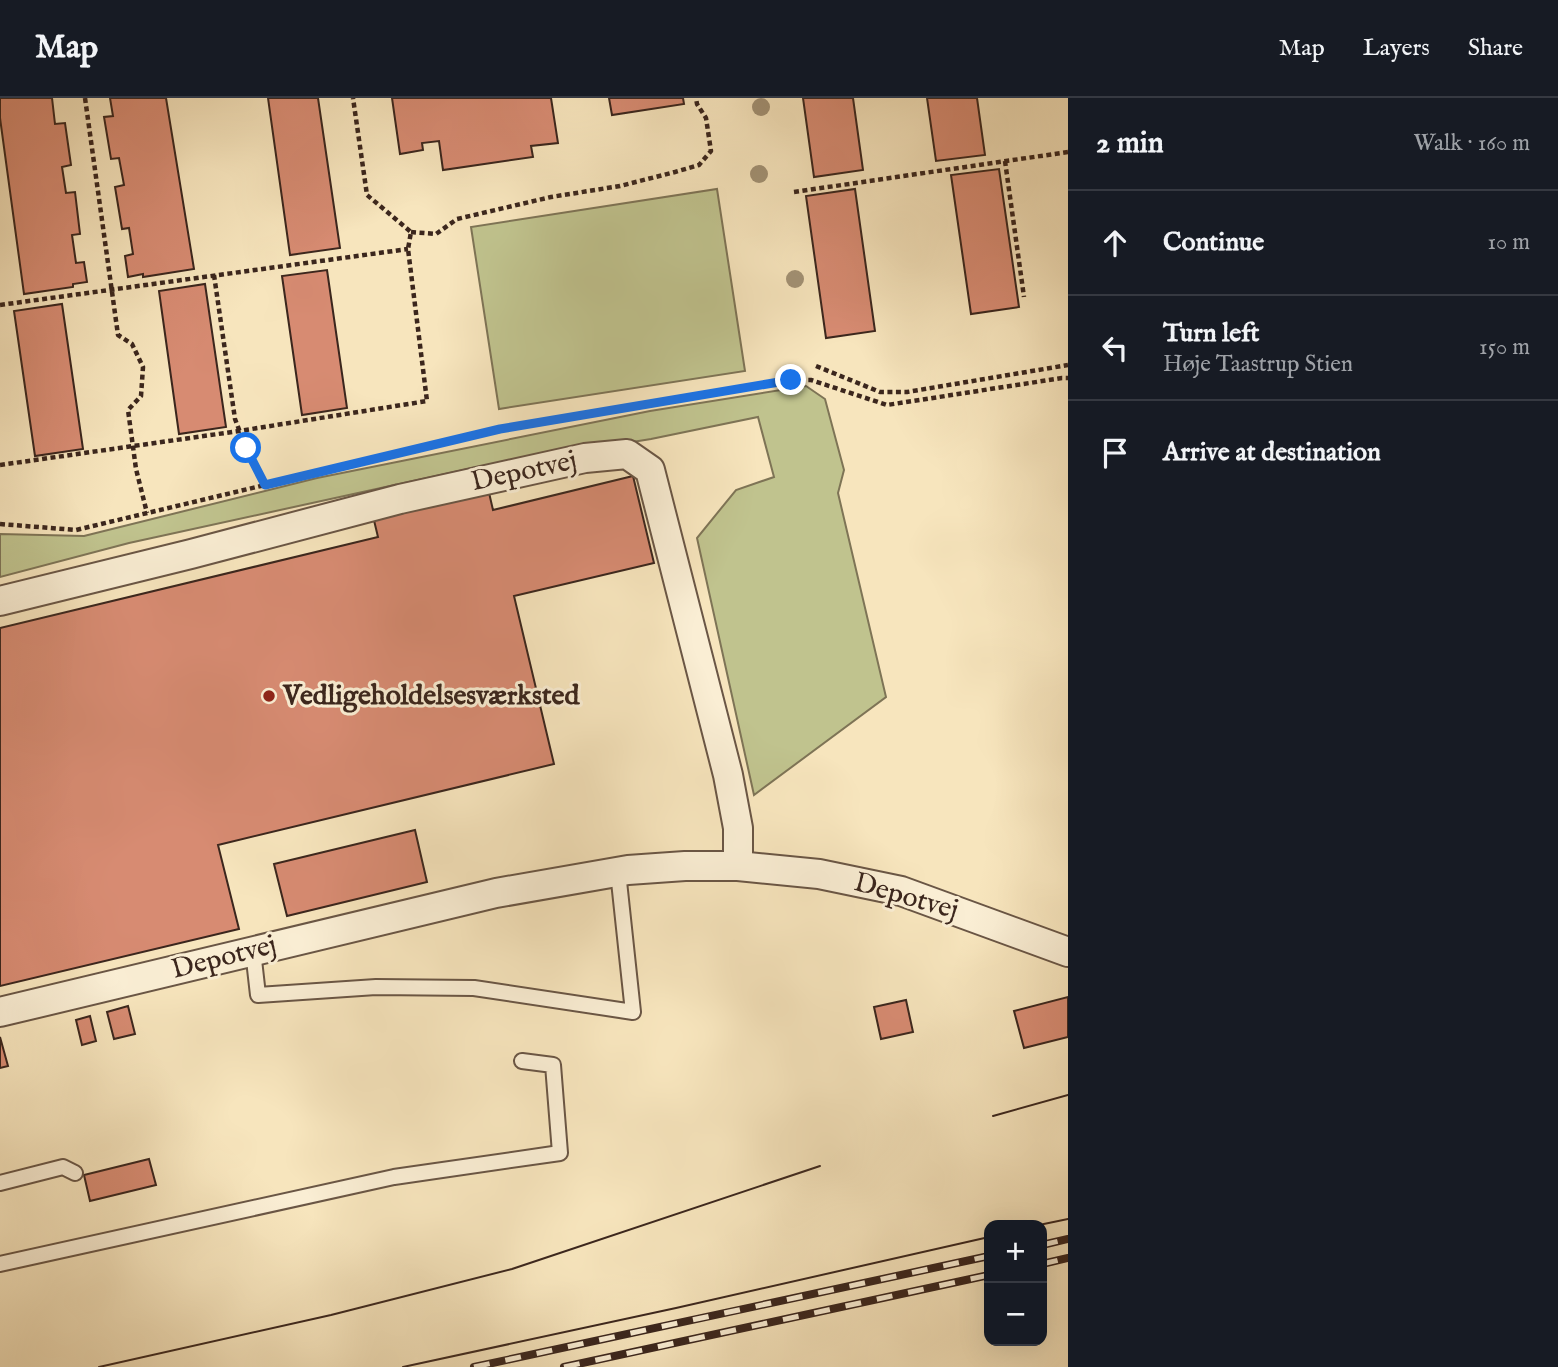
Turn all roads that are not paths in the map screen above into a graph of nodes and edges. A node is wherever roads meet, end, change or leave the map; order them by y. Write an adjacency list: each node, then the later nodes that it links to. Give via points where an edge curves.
1 (0, 601): 2 (street, Depotvej, via 400,499 585,458 627,454 650,470 728,775 738,828)
2 (738, 866): 3 (street, Depotvej); 5 (street, Depotvej, via 820,874 901,891)
3 (618, 872): 4 (street, Depotvej, via 496,893); 4 (lane, via 633,1012 474,988 376,987 258,995)
4 (253, 951): 6 (street, Depotvej)
5 (1068, 952)
6 (0, 1012)
7 (522, 1060): 10 (lane, via 553,1065 559,1153 394,1177)
8 (75, 1173): 9 (lane, via 63,1167)
9 (0, 1183)
10 (0, 1264)

